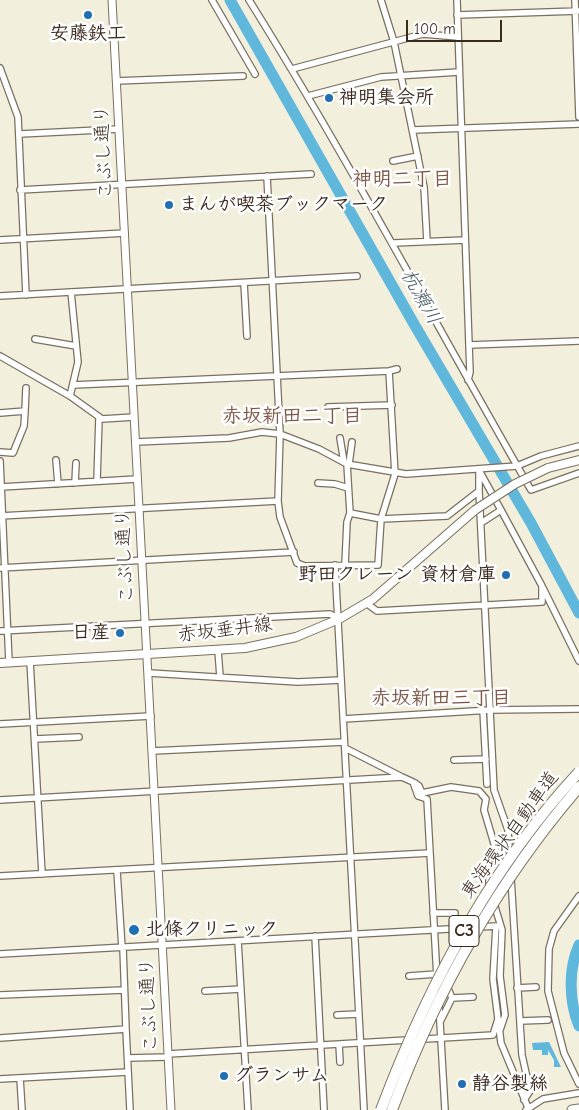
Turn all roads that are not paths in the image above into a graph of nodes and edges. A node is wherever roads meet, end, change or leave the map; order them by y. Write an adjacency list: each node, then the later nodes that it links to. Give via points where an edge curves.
1 (112, 0): 17 (street, こぶし通り)
2 (212, 0): 14 (street)
3 (249, 0): 12 (street)
4 (381, 0): 10 (street)
5 (457, 0): 8 (street)
6 (575, 0): 7 (street)
7 (577, 12): 8 (street); 19 (street)
8 (457, 15): 9 (street)
9 (458, 37): 10 (street, via 423,34); 13 (street)
10 (394, 42): 12 (street); 15 (street)
11 (0, 68): 24 (street, via 18,117)
12 (292, 69): 18 (street)
13 (459, 72): 15 (street); 21 (street)
14 (255, 74)
15 (401, 75): 18 (street); 23 (street)
16 (244, 76): 17 (street)
17 (116, 81): 22 (street, こぶし通り)
18 (308, 96): 36 (street)
19 (579, 117)
20 (579, 124): 21 (street)
21 (462, 128): 23 (street); 34 (street)
22 (120, 129): 24 (street); 29 (street, こぶし通り)
23 (413, 130): 25 (street)
24 (20, 134): 30 (street)
25 (418, 156): 26 (street); 35 (street, via 424,187)
26 (393, 161)
27 (311, 174): 28 (street)
28 (266, 176): 29 (street); 38 (street)
29 (122, 184): 30 (street); 31 (street, こぶし通り)
30 (20, 190): 33 (street)
31 (125, 233): 33 (street); 40 (street, こぶし通り)
32 (0, 240): 33 (street)
33 (23, 240): 42 (street)
34 (465, 240): 35 (street); 48 (street)
35 (427, 241): 36 (street)
36 (394, 243): 53 (street)
37 (358, 276): 38 (street)
38 (270, 282): 39 (street); 52 (street)
39 (244, 283): 40 (street); 44 (street)
40 (128, 289): 41 (street); 54 (street, こぶし通り)
41 (71, 292): 42 (street); 47 (street)
42 (26, 295): 43 (street)
43 (0, 296)
44 (247, 336)
45 (35, 339): 47 (street)
46 (579, 341): 48 (street)
47 (76, 346): 55 (street, via 78,362)
48 (469, 346): 53 (street)
49 (0, 356): 57 (street)
50 (397, 368): 51 (street)
51 (390, 371): 52 (street); 58 (street)
52 (276, 375): 54 (street); 64 (street)
53 (468, 380): 75 (street)
54 (133, 383): 55 (street); 63 (street, こぶし通り)
55 (73, 385): 57 (street)
56 (26, 388): 60 (street)
57 (70, 396): 62 (street)
58 (392, 405): 59 (street); 78 (street)
59 (328, 407)
60 (25, 412): 61 (street); 69 (street, via 24,426 13,453)
61 (0, 413)
62 (99, 417): 63 (street, via 102,420); 80 (street)
63 (134, 417): 66 (street, こぶし通り)
64 (280, 434): 66 (street, via 262,432 229,438); 74 (street, via 319,448); 87 (street)
65 (340, 438): 74 (street)
66 (136, 442): 79 (street, こぶし通り)
67 (352, 442): 74 (street)
68 (579, 446): 75 (street)
69 (0, 452)
70 (56, 460): 83 (street)
71 (579, 460): 100 (main road, 赤坂垂井線, bridge, via 548,468 474,510)
72 (0, 461): 84 (street)
73 (76, 462): 81 (street)
74 (347, 463): 78 (street); 85 (street)
75 (514, 466): 76 (street); 77 (street, via 531,490)
76 (481, 470): 78 (street); 86 (street); 89 (street)
77 (579, 473)
78 (395, 474): 92 (street)
79 (137, 479): 80 (street); 88 (street, こぶし通り)
80 (97, 482): 81 (street)
81 (75, 483): 83 (street)
82 (318, 483): 85 (street)
83 (58, 484): 84 (street)
84 (1, 487): 91 (street)
85 (348, 488): 90 (street)
86 (479, 491): 92 (street, via 447,516); 93 (street)
87 (278, 501): 88 (street); 94 (street, via 280,517)
88 (139, 509): 91 (street); 95 (street, こぶし通り)
89 (501, 510): 93 (street); 99 (street)
90 (350, 513): 92 (street); 97 (street)
91 (1, 516): 98 (street)
92 (382, 519): 97 (street, via 378,565)
93 (481, 523): 101 (street)
94 (294, 552): 95 (street); 96 (street, via 297,563 305,566)
95 (142, 561): 98 (street); 103 (street, こぶし通り)
96 (335, 565): 97 (street); 102 (street)
97 (345, 565)
98 (3, 568): 105 (street)
99 (542, 586): 101 (street, via 542,602); 108 (street)
100 (366, 603): 101 (street, via 377,611); 102 (main road, 赤坂垂井線)
101 (486, 604): 117 (street)
102 (338, 619): 103 (street, via 330,614); 106 (main road, 赤坂垂井線, via 296,637); 114 (street)
103 (145, 624): 105 (street); 107 (street, こぶし通り)
104 (0, 631): 105 (street)
105 (8, 631): 110 (street)
106 (218, 650): 107 (main road, 赤坂垂井線); 113 (street)
107 (148, 654): 109 (main road, 赤坂垂井線); 112 (street, こぶし通り)
108 (579, 660)
109 (30, 661): 110 (main road, 赤坂垂井線); 120 (street)
110 (10, 662): 111 (main road, 赤坂垂井線)
111 (0, 663)
112 (149, 673): 113 (street); 118 (street, こぶし通り)
113 (220, 677): 114 (street, via 298,682)
114 (341, 680): 119 (street)
115 (579, 709): 117 (street)
116 (483, 710): 117 (street); 119 (street); 126 (street)
117 (491, 710): 157 (street, via 494,790 508,830)
118 (151, 716): 120 (street); 125 (street, こぶし通り)
119 (343, 719): 124 (street)
120 (34, 722): 121 (street); 123 (street)
121 (0, 724)
122 (79, 737): 123 (street)
123 (35, 740): 135 (street)
124 (345, 745): 125 (street); 129 (street); 130 (street)
125 (152, 751): 134 (street, こぶし通り)
126 (486, 759): 127 (street); 132 (street)
127 (454, 760)
128 (579, 772): 194 (highway, 東海環状自動車道 / C3, bridge, via 533,827 470,921 419,1017)
129 (402, 776): 130 (street); 131 (street)
130 (347, 781): 134 (street); 138 (street)
131 (413, 782): 137 (street, via 418,796 427,799); 171 (street, via 422,793 451,787 479,791 486,799 484,810 498,857 489,887 502,930 500,976 506,1015)
132 (487, 784)
133 (579, 786): 195 (highway, 東海環状自動車道 / C3, bridge, via 543,831 480,924 428,1022)
134 (154, 792): 135 (street); 139 (street, こぶし通り)
135 (38, 798): 136 (street); 141 (street)
136 (0, 800)
137 (430, 854): 138 (street); 145 (street)
138 (351, 857): 139 (street); 147 (street)
139 (158, 868): 140 (street); 150 (street, こぶし通り)
140 (117, 870): 141 (street); 151 (street)
141 (42, 874): 142 (street)
142 (0, 876)
143 (579, 896): 184 (street, via 554,931 548,949 548,992 564,1053)
144 (456, 912): 145 (street)
145 (433, 913): 146 (street)
146 (434, 930): 147 (street); 153 (street); 166 (street, via 496,926 493,980)
147 (355, 934): 148 (street); 164 (street)
148 (315, 936): 149 (street); 176 (street)
149 (238, 941): 150 (street); 158 (street)
150 (163, 945): 151 (street); 178 (street, こぶし通り)
151 (122, 948): 152 (street); 159 (street)
152 (0, 954)
153 (436, 963): 154 (street); 163 (street)
154 (437, 974): 155 (street); 169 (street)
155 (409, 976)
156 (536, 987): 157 (street)
157 (517, 988): 168 (street)
158 (241, 989): 160 (street); 177 (street)
159 (124, 990): 161 (street); 170 (street)
160 (205, 991)
161 (0, 995)
162 (473, 997): 163 (street)
163 (452, 998): 169 (street)
164 (359, 1014): 165 (street); 174 (street)
165 (336, 1015)
166 (498, 1019): 171 (street); 173 (street, via 493,1035)
167 (548, 1020): 168 (street)
168 (520, 1021): 186 (street, via 522,1055 530,1091)
169 (440, 1023): 173 (street)
170 (126, 1029): 172 (street); 179 (street)
171 (500, 1031): 186 (street, via 501,1044)
172 (0, 1038)
173 (441, 1039): 174 (street); 196 (street)
174 (360, 1043): 175 (street); 193 (street)
175 (339, 1044): 176 (street); 180 (street)
176 (321, 1045): 177 (street); 192 (street)
177 (245, 1050): 178 (street); 191 (street)
178 (168, 1055): 179 (street); 190 (street, こぶし通り)
179 (128, 1058): 181 (street)
180 (340, 1062)
181 (128, 1072): 182 (street); 189 (street)
182 (20, 1078): 183 (street); 188 (street)
183 (0, 1079)
184 (579, 1084)
185 (579, 1093): 197 (street, via 543,1098)
186 (524, 1100): 197 (street)
187 (579, 1109): 198 (highway)
188 (22, 1110)
189 (130, 1110)
190 (171, 1110)
191 (248, 1110)
192 (324, 1110)
193 (364, 1110)
194 (381, 1110)
195 (392, 1110)
196 (445, 1110)
197 (528, 1110)
198 (572, 1110)

